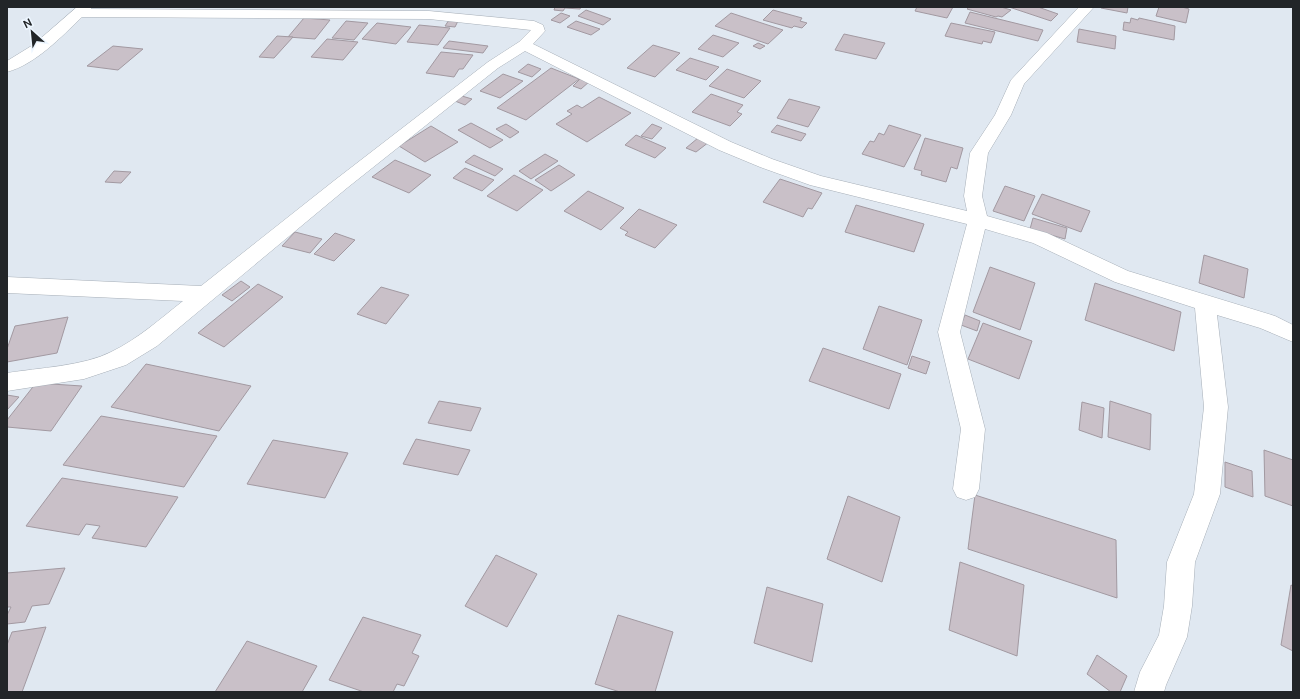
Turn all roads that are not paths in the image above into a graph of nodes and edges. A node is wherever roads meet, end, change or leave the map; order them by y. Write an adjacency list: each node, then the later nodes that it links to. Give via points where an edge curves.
1 (1087, 7): 5 (street, via 1017,83 1003,115 979,153 973,196)
2 (82, 10): 3 (street, via 429,15 534,25 538,31); 4 (street, via 28,56)
3 (524, 45): 5 (street, via 725,146 766,163 816,181); 7 (street, via 494,65 341,184)
4 (7, 67)
5 (978, 220): 8 (street, via 1040,238 1122,277); 11 (street, via 949,332 973,429)
6 (7, 285): 7 (street)
7 (207, 294): 10 (street, via 149,340 118,359 84,370)
8 (1205, 303): 9 (street, via 1267,322); 12 (street, via 1216,407 1207,494 1181,562 1173,637)
9 (1293, 334)
10 (7, 382)
11 (966, 489)
12 (1149, 692)

